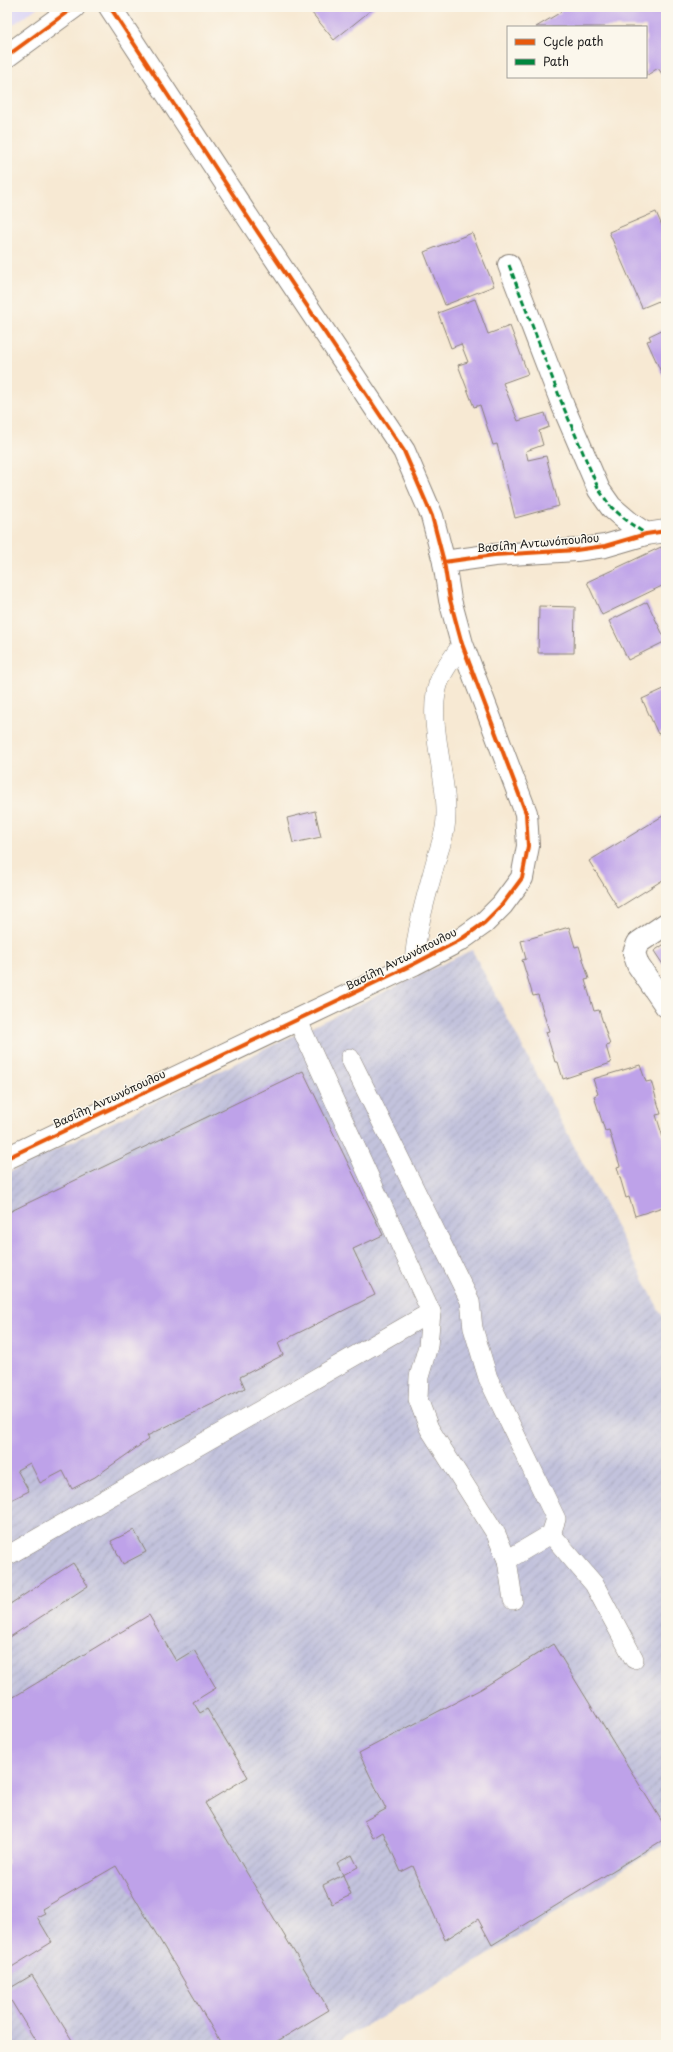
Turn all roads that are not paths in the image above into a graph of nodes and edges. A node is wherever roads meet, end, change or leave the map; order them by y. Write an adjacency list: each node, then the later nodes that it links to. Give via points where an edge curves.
1 (74, 7): 3 (street)
2 (110, 7): 6 (street, via 404,451 432,516)
3 (7, 56)
4 (509, 265): 5 (street, via 563,406 599,490 611,507 631,524)
5 (656, 532): 6 (street, Βασίλη Αντωνόπουλου, via 583,549 494,555)
6 (444, 562): 7 (street, Βασίλη Αντωνόπουλου, via 450,600)
7 (462, 644): 9 (lane, via 440,678 436,696 435,721 446,802 445,828 415,946); 9 (street, Βασίλη Αντωνόπουλου, via 526,813 528,846 522,878 502,905 484,923 460,940)
8 (666, 924): 10 (street, via 638,943 634,953 638,965)
9 (414, 964): 11 (street, Βασίλη Αντωνόπουλου)
10 (666, 1006)
11 (298, 1021): 13 (street, Βασίλη Αντωνόπουλου); 14 (lane)
12 (350, 1058): 15 (lane, via 470,1300 473,1328 488,1378 556,1519)
13 (7, 1158)
14 (431, 1312): 16 (lane); 17 (lane, via 428,1346 419,1377 418,1399 429,1428 496,1534)
15 (551, 1534): 17 (lane); 19 (lane, via 594,1584)
16 (7, 1556)
17 (507, 1560): 18 (lane)
18 (514, 1600)
19 (634, 1659)

